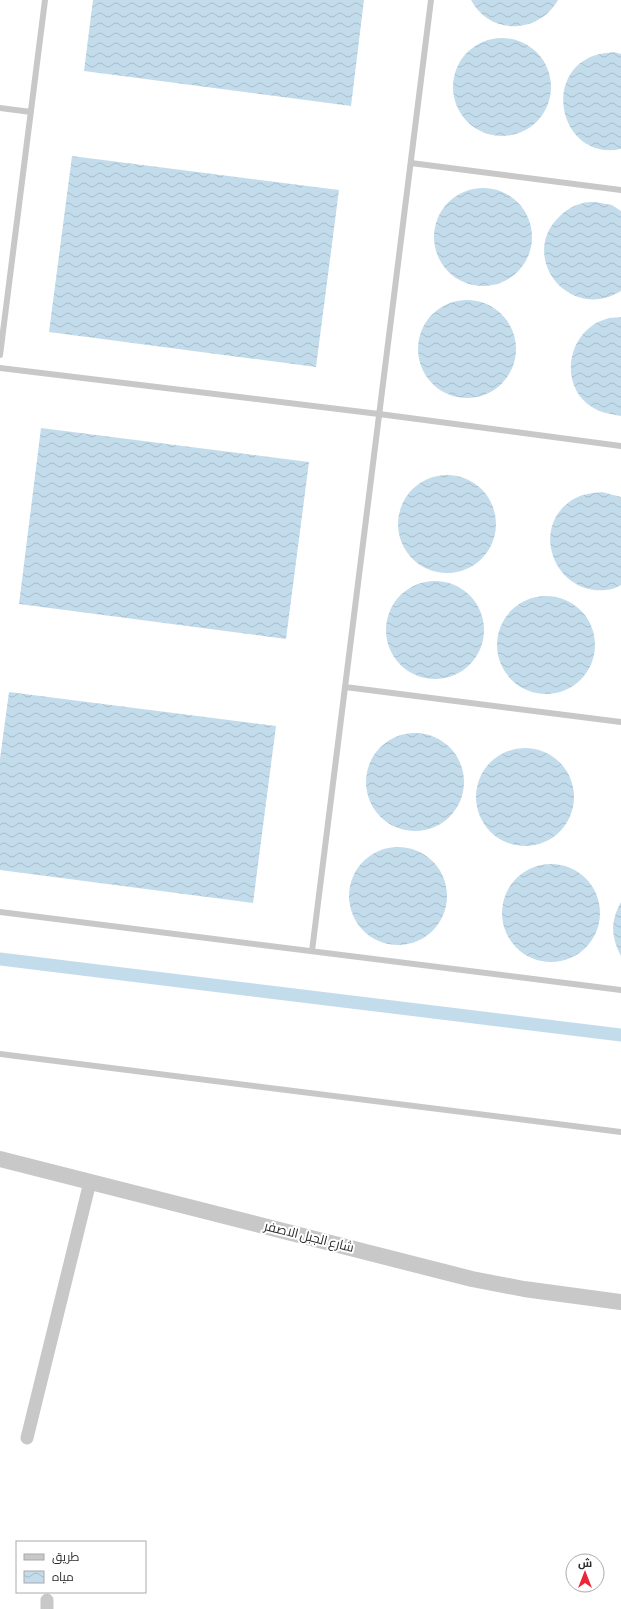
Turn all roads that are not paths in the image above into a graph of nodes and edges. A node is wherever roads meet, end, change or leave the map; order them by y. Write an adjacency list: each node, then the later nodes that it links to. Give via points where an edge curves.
1 (45, 0): 4 (lane)
2 (431, 0): 5 (lane)
3 (0, 108): 4 (lane)
4 (31, 112): 7 (lane)
5 (411, 163): 6 (lane); 9 (lane)
6 (621, 190)
7 (0, 355)
8 (0, 368): 9 (lane)
9 (379, 414): 10 (lane); 11 (lane)
10 (621, 446)
11 (345, 687): 12 (lane); 14 (lane)
12 (621, 722)
13 (0, 912): 14 (lane)
14 (312, 951): 15 (lane)
15 (621, 990)
16 (0, 1054): 17 (lane)
17 (621, 1132)
18 (0, 1159): 19 (street, شارع الجبل الاصفر)
19 (90, 1182): 20 (street, شارع الجبل الاصفر, via 472,1279); 21 (street)
20 (621, 1302)
21 (27, 1438)

